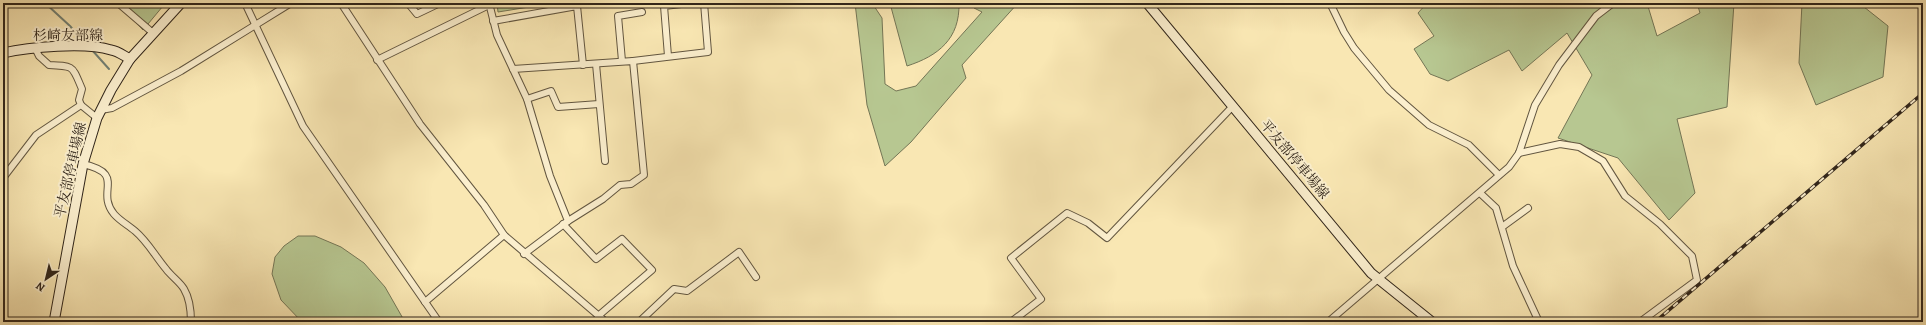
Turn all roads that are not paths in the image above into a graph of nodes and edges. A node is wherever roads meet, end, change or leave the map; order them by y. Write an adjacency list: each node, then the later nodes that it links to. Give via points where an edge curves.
1 (118, 3): 17 (street)
2 (181, 3): 17 (main road, 平友部停車場線)
3 (244, 3): 16 (street)
4 (291, 3): 16 (street)
5 (341, 3): 22 (street)
6 (408, 3): 7 (street, via 417,14)
7 (440, 3)
8 (690, 3): 20 (street, via 664,6)
9 (704, 3): 20 (street, via 708,52)
10 (1147, 3): 31 (main road, 平友部停車場線)
11 (1330, 3): 36 (street, via 1354,48 1389,90 1429,125 1469,145)
12 (1613, 3): 33 (street, via 1596,16 1559,65 1535,105)
13 (489, 4): 15 (street); 22 (street)
14 (642, 12): 24 (street, via 618,16)
15 (493, 21): 26 (street, via 577,6); 27 (street)
16 (254, 25): 32 (street, via 181,71); 46 (street, via 303,126)
17 (153, 33): 21 (main road, 平友部停車場線)
18 (35, 48): 19 (main road, 杉崎友部線); 21 (main road, 杉崎友部線, via 106,48); 30 (street, via 49,65 69,66 73,69 82,89 79,100)
19 (3, 52)
20 (668, 56): 23 (street)
21 (130, 59): 32 (main road, 平友部停車場線)
22 (377, 60): 42 (street, via 420,124 484,204)
23 (632, 61): 24 (street); 40 (street, via 644,175 631,184 620,185)
24 (622, 62): 25 (street)
25 (596, 64): 26 (street); 29 (street)
26 (583, 65): 27 (street)
27 (513, 70): 28 (street)
28 (527, 99): 29 (street, via 551,91 558,106); 40 (street)
29 (599, 104): 34 (street)
30 (81, 105): 32 (street); 37 (street, via 36,135)
31 (1233, 106): 45 (main road, 平友部停車場線); 53 (street, via 1106,238 1088,224 1067,213 1011,258 1041,298)
32 (99, 114): 35 (main road, 平友部停車場線)
33 (1519, 153): 36 (street); 57 (street, via 1560,144 1579,147 1603,161 1625,196 1660,224 1692,256 1697,280)
34 (605, 161)
35 (83, 164): 48 (main road, 平友部停車場線); 49 (street, via 97,167 107,176 107,195 111,209 152,249 166,270 184,289)
36 (1499, 176): 38 (street)
37 (3, 177)
38 (1480, 193): 41 (street, via 1496,208); 45 (street)
39 (1528, 208): 41 (street)
40 (566, 223): 43 (street); 47 (street, via 596,259 622,240 652,270)
41 (1502, 227): 56 (street, via 1513,266)
42 (504, 235): 43 (street); 46 (street)
43 (524, 254): 47 (street)
44 (756, 277): 52 (street, via 739,252 687,292 674,289)
45 (1379, 279): 54 (street); 55 (main road, 平友部停車場線)
46 (425, 302): 50 (street)
47 (598, 316): 51 (street)
48 (54, 322)
49 (191, 322)
50 (439, 322)
51 (606, 322)
52 (639, 322)
53 (1011, 322)
54 (1328, 322)
55 (1432, 322)
56 (1539, 322)
57 (1640, 322)

